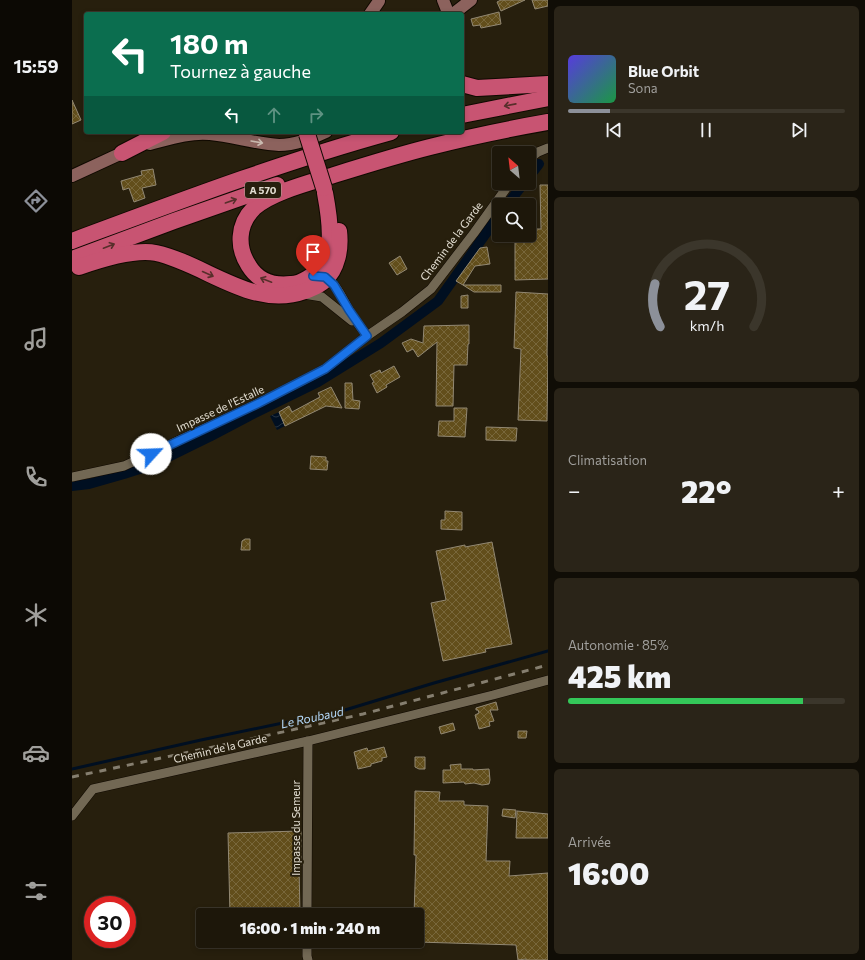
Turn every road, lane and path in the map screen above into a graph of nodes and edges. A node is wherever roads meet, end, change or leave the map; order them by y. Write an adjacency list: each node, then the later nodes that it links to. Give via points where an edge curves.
1 (379, 0): 4 (main road); 5 (main road)
2 (443, 0): 6 (main road)
3 (471, 0): 7 (main road)
4 (371, 12)
5 (376, 12)
6 (446, 12)
7 (456, 12)
8 (548, 84): 9 (highway, via 477,88)
9 (464, 85)
10 (548, 98): 12 (highway, one-way to 12)
11 (548, 114): 14 (highway)
12 (464, 115)
13 (548, 122): 36 (highway, one-way to 13, via 279,284 260,278 251,270 241,250 240,241 244,223 254,208 265,200 302,185 386,159 472,136)
14 (464, 131)
15 (148, 134): 29 (main road)
16 (159, 134): 27 (highway)
17 (199, 134): 27 (main road, one-way to 17, via 163,140)
18 (199, 134): 19 (main road, one-way to 19)
19 (210, 134)
20 (210, 134): 22 (main road, one-way to 22, via 281,145 307,140)
21 (306, 134): 30 (highway, bridge)
22 (321, 134)
23 (355, 134): 32 (highway, via 255,166)
24 (384, 134): 33 (highway, A 570, via 231,183)
25 (450, 134): 34 (highway, A 570, one-way to 25, via 326,169)
26 (548, 148): 28 (street)
27 (122, 153): 29 (main road)
28 (536, 154)
29 (72, 175)
30 (325, 190): 36 (highway, via 330,237 322,266); 36 (highway, via 340,242 332,271)
31 (505, 190): 37 (street, Chemin de la Garde, via 431,289)
32 (72, 233)
33 (72, 242)
34 (72, 259)
35 (72, 270): 36 (highway, one-way to 36, via 126,254 155,253 240,288 274,296 298,293)
36 (321, 282): 37 (street, via 349,318); 37 (street, via 334,285)
37 (367, 336): 38 (street, Impasse de l'Estalle, via 325,369 259,403 124,466)
38 (72, 477)
39 (548, 680): 40 (street, Chemin de la Garde)
40 (308, 741): 41 (street, Chemin de la Garde, via 93,789); 42 (street, Impasse du Semeur)
41 (72, 816)
42 (307, 908)
43 (307, 948): 44 (street)
44 (308, 960)

